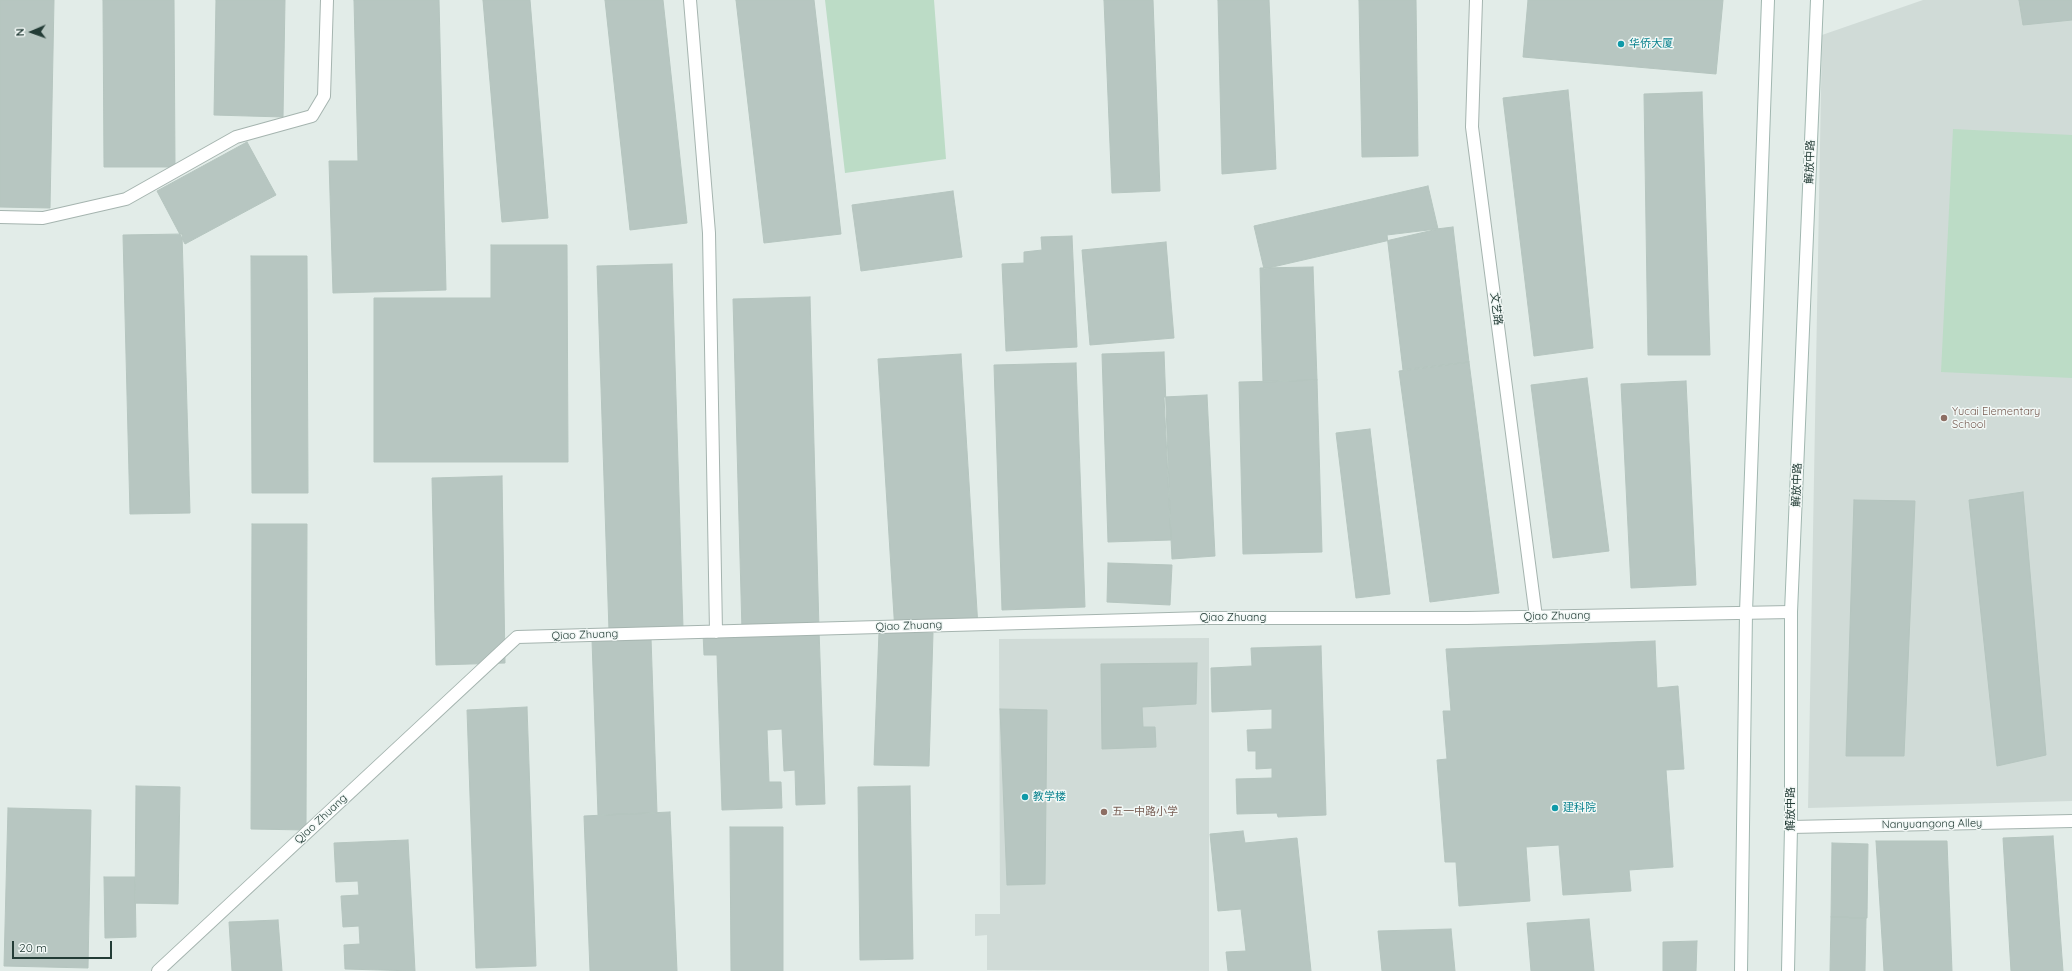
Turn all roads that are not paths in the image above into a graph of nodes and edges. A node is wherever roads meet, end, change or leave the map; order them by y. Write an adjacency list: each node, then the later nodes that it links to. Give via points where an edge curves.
1 (327, 0): 6 (street, via 324,96 312,116 236,137 126,199 44,218)
2 (690, 0): 10 (street, via 709,233)
3 (1476, 0): 9 (street, 文艺路, via 1472,126)
4 (1768, 0): 7 (street)
5 (1817, 0): 8 (street, 解放中路)
6 (0, 217)
7 (1746, 612): 8 (street, Qiao Zhuang); 9 (street, Qiao Zhuang); 14 (street)
8 (1791, 612): 12 (street, 解放中路)
9 (1536, 617): 10 (street, Qiao Zhuang, via 1205,618)
10 (716, 632): 13 (street, Qiao Zhuang, via 517,637)
11 (2072, 822): 12 (street, Nanyuangong Alley)
12 (1791, 827): 15 (street, 解放中路)
13 (158, 971)
14 (1741, 971)
15 (1788, 971)

